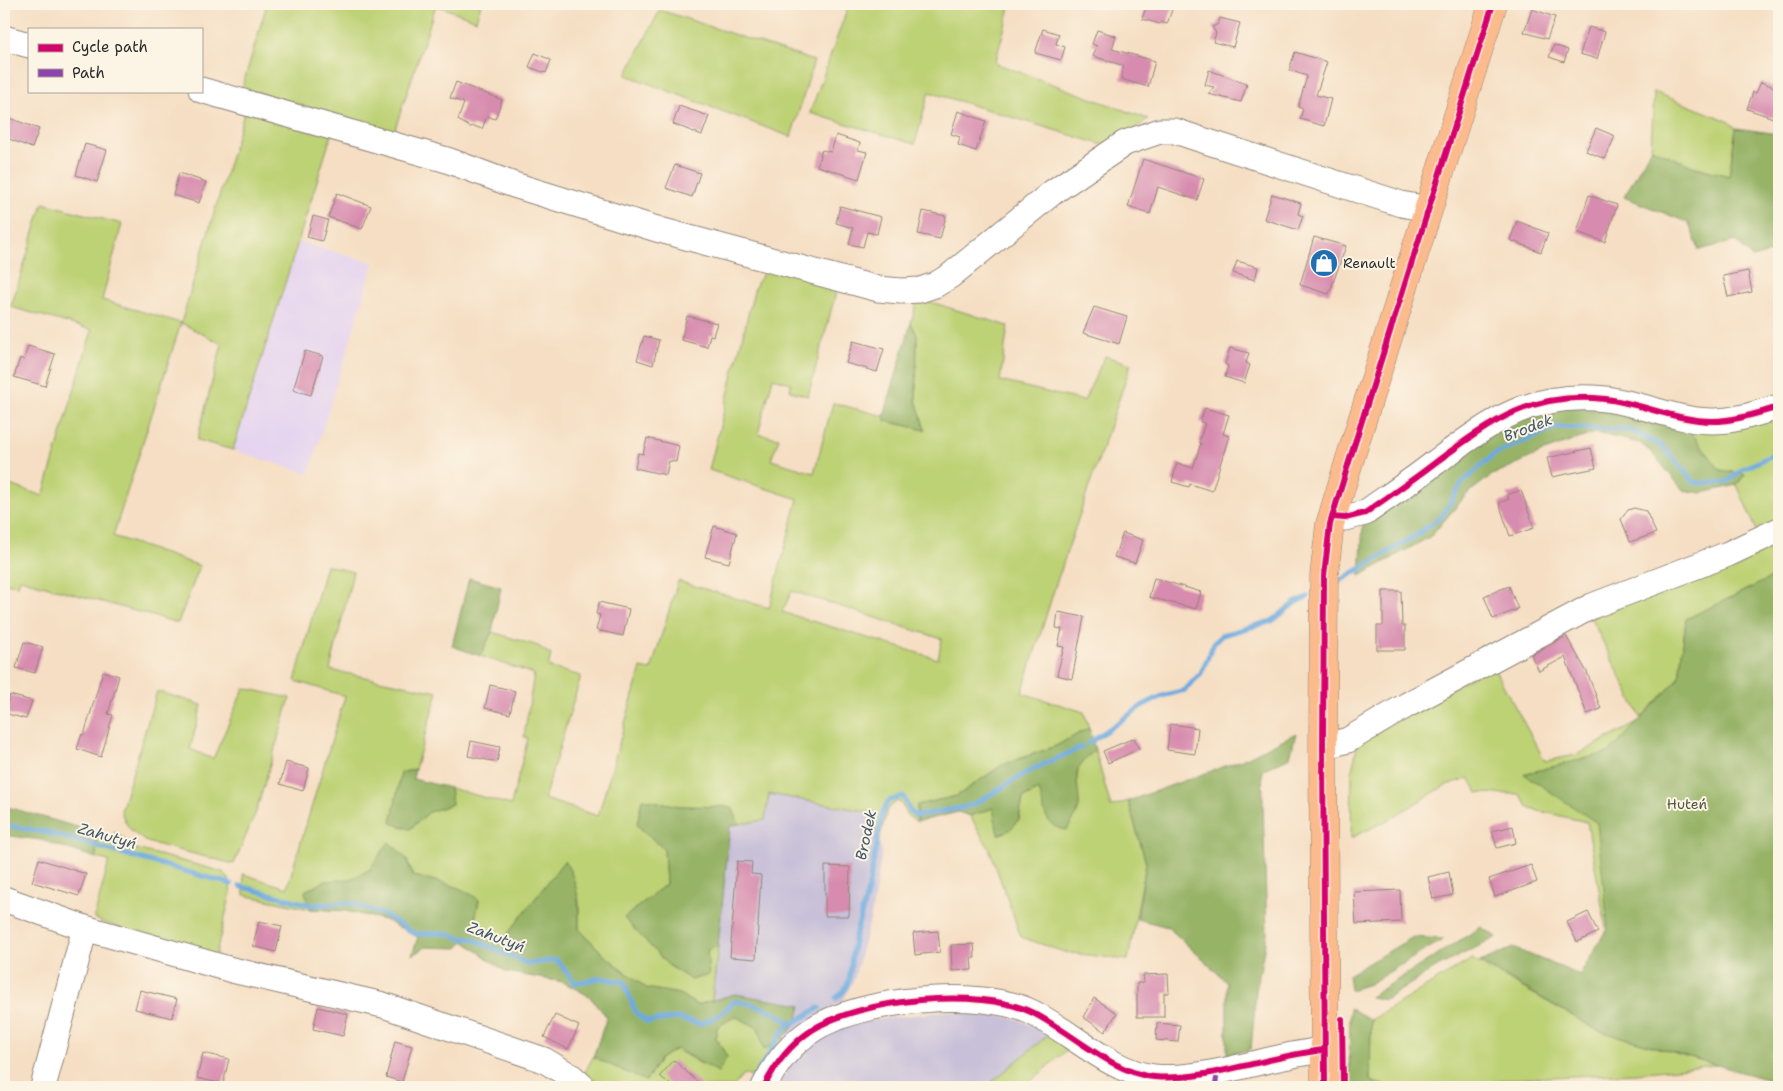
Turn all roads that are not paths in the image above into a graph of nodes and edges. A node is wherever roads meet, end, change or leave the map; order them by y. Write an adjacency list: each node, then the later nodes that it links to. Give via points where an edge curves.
1 (1493, 4): 5 (main road)
2 (4, 38): 3 (street)
3 (28, 45)
4 (202, 90): 5 (street, via 447,160 514,185 660,230 878,289 920,290 935,286 1100,158 1125,143 1160,131 1193,137 1401,204)
5 (1428, 209): 7 (main road)
6 (1779, 407): 7 (street, via 1744,417 1713,421 1606,399 1573,397 1536,403 1505,414 1480,430 1366,513 1345,518)
7 (1332, 517): 9 (main road, via 1324,576)
8 (1779, 530): 9 (street, via 1728,554 1592,606 1348,740)
9 (1323, 747): 12 (main road)
10 (4, 899): 11 (street)
11 (85, 928): 13 (street); 14 (street, via 232,970 383,1005 544,1060)
12 (1324, 1050): 15 (street, via 1290,1054 1180,1078 1152,1077 1131,1071 1030,1011 998,1001 925,1000 870,1007 831,1019 811,1030 785,1053); 16 (main road)
13 (43, 1087)
14 (583, 1087)
15 (764, 1087)
16 (1325, 1087)

